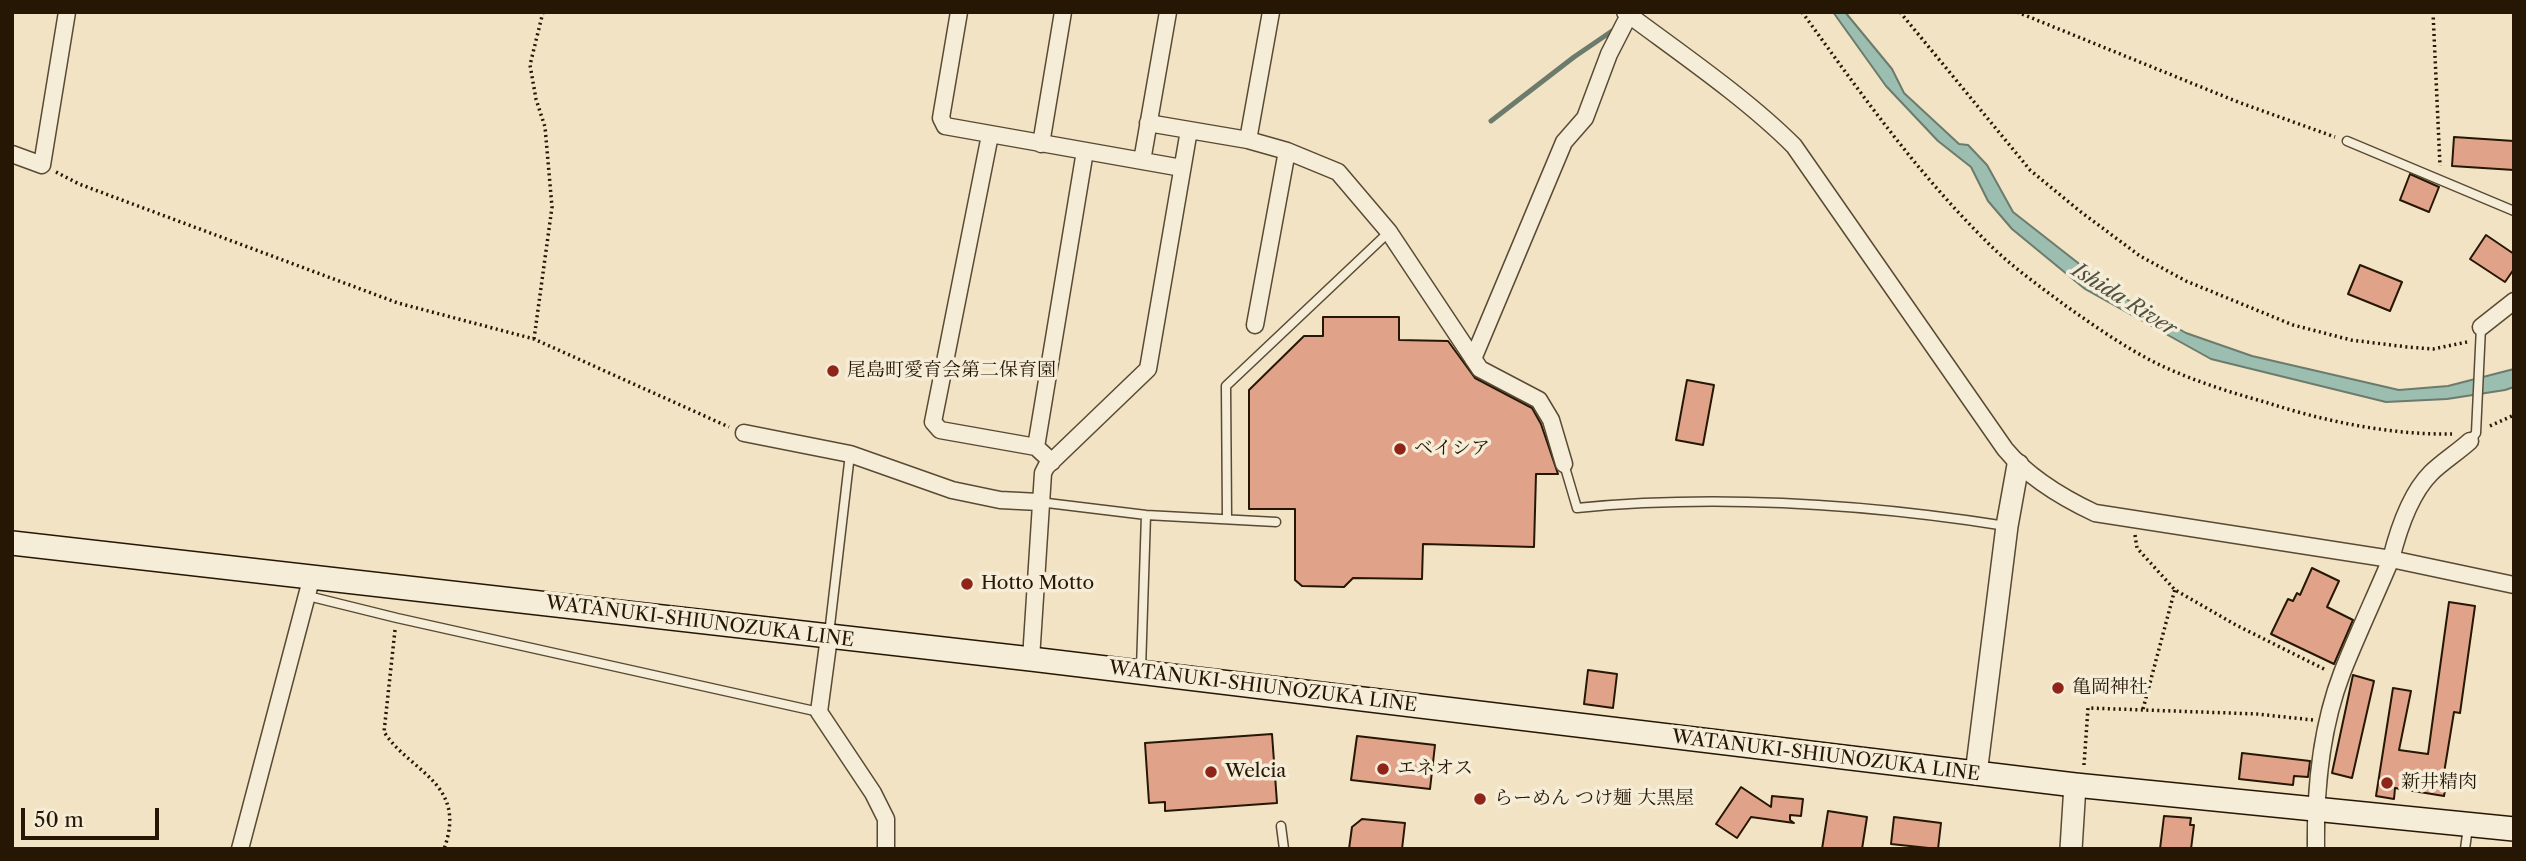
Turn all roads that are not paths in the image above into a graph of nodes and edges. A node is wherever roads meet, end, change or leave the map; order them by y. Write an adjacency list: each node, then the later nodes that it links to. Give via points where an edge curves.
1 (66, 12): 15 (street, via 42,165)
2 (959, 12): 9 (street, via 942,123 951,129)
3 (1063, 12): 12 (street)
4 (1168, 12): 7 (street)
5 (1271, 12): 10 (street)
6 (1627, 14): 23 (street, via 1585,118 1564,142); 30 (street, via 1794,146)
7 (1148, 123): 8 (street); 16 (street)
8 (1189, 130): 10 (street); 17 (street)
9 (990, 135): 12 (street); 26 (street, via 933,422 940,430)
10 (1248, 140): 14 (street)
11 (2347, 141): 18 (lane)
12 (1041, 144): 13 (street)
13 (1085, 151): 16 (street); 26 (street)
14 (1287, 151): 19 (street, via 1338,172); 21 (street)
15 (12, 154)
16 (1142, 161): 17 (street)
17 (1182, 168): 28 (street, via 1148,369)
18 (2514, 211)
19 (1389, 232): 23 (street); 33 (lane, via 1226,386)
20 (2514, 302): 22 (street)
21 (1255, 325)
22 (2481, 327): 25 (lane, via 2476,433)
23 (1473, 359): 29 (street, via 1480,369 1539,400 1551,420)
24 (744, 433): 27 (street)
25 (2470, 441): 37 (street, via 2431,473 2416,496)
26 (1036, 447): 28 (street)
27 (850, 454): 31 (street, via 952,490); 40 (lane)
28 (1052, 462): 31 (street, via 1043,473)
29 (1564, 464): 35 (lane, via 1577,508 1707,500 1918,512)
30 (2018, 465): 35 (street); 37 (street, via 2095,513)
31 (1039, 502): 32 (lane); 41 (street)
32 (1146, 515): 33 (lane); 42 (lane)
33 (1227, 518): 34 (lane)
34 (1276, 522)
35 (2007, 526): 44 (street)
36 (12, 543): 39 (main road, WATANUKI-SHIUNOZUKA LINE)
37 (2391, 559): 38 (street); 46 (street, via 2340,677)
38 (2514, 585)
39 (310, 586): 40 (main road, WATANUKI-SHIUNOZUKA LINE); 43 (lane, via 397,618); 50 (street)
40 (829, 637): 41 (main road, WATANUKI-SHIUNOZUKA LINE); 43 (street)
41 (1031, 659): 42 (main road, WATANUKI-SHIUNOZUKA LINE)
42 (1141, 673): 44 (main road, WATANUKI-SHIUNOZUKA LINE)
43 (819, 712): 51 (street, via 873,793 886,820)
44 (1976, 774): 45 (main road, WATANUKI-SHIUNOZUKA LINE)
45 (2080, 778): 46 (main road, WATANUKI-SHIUNOZUKA LINE); 53 (street)
46 (2315, 808): 47 (main road, WATANUKI-SHIUNOZUKA LINE); 54 (street)
47 (2468, 824): 49 (main road, WATANUKI-SHIUNOZUKA LINE); 55 (lane)
48 (1281, 826): 52 (lane)
49 (2514, 829)
50 (240, 849)
51 (886, 849)
52 (1284, 849)
53 (2071, 849)
54 (2316, 849)
55 (2465, 849)

